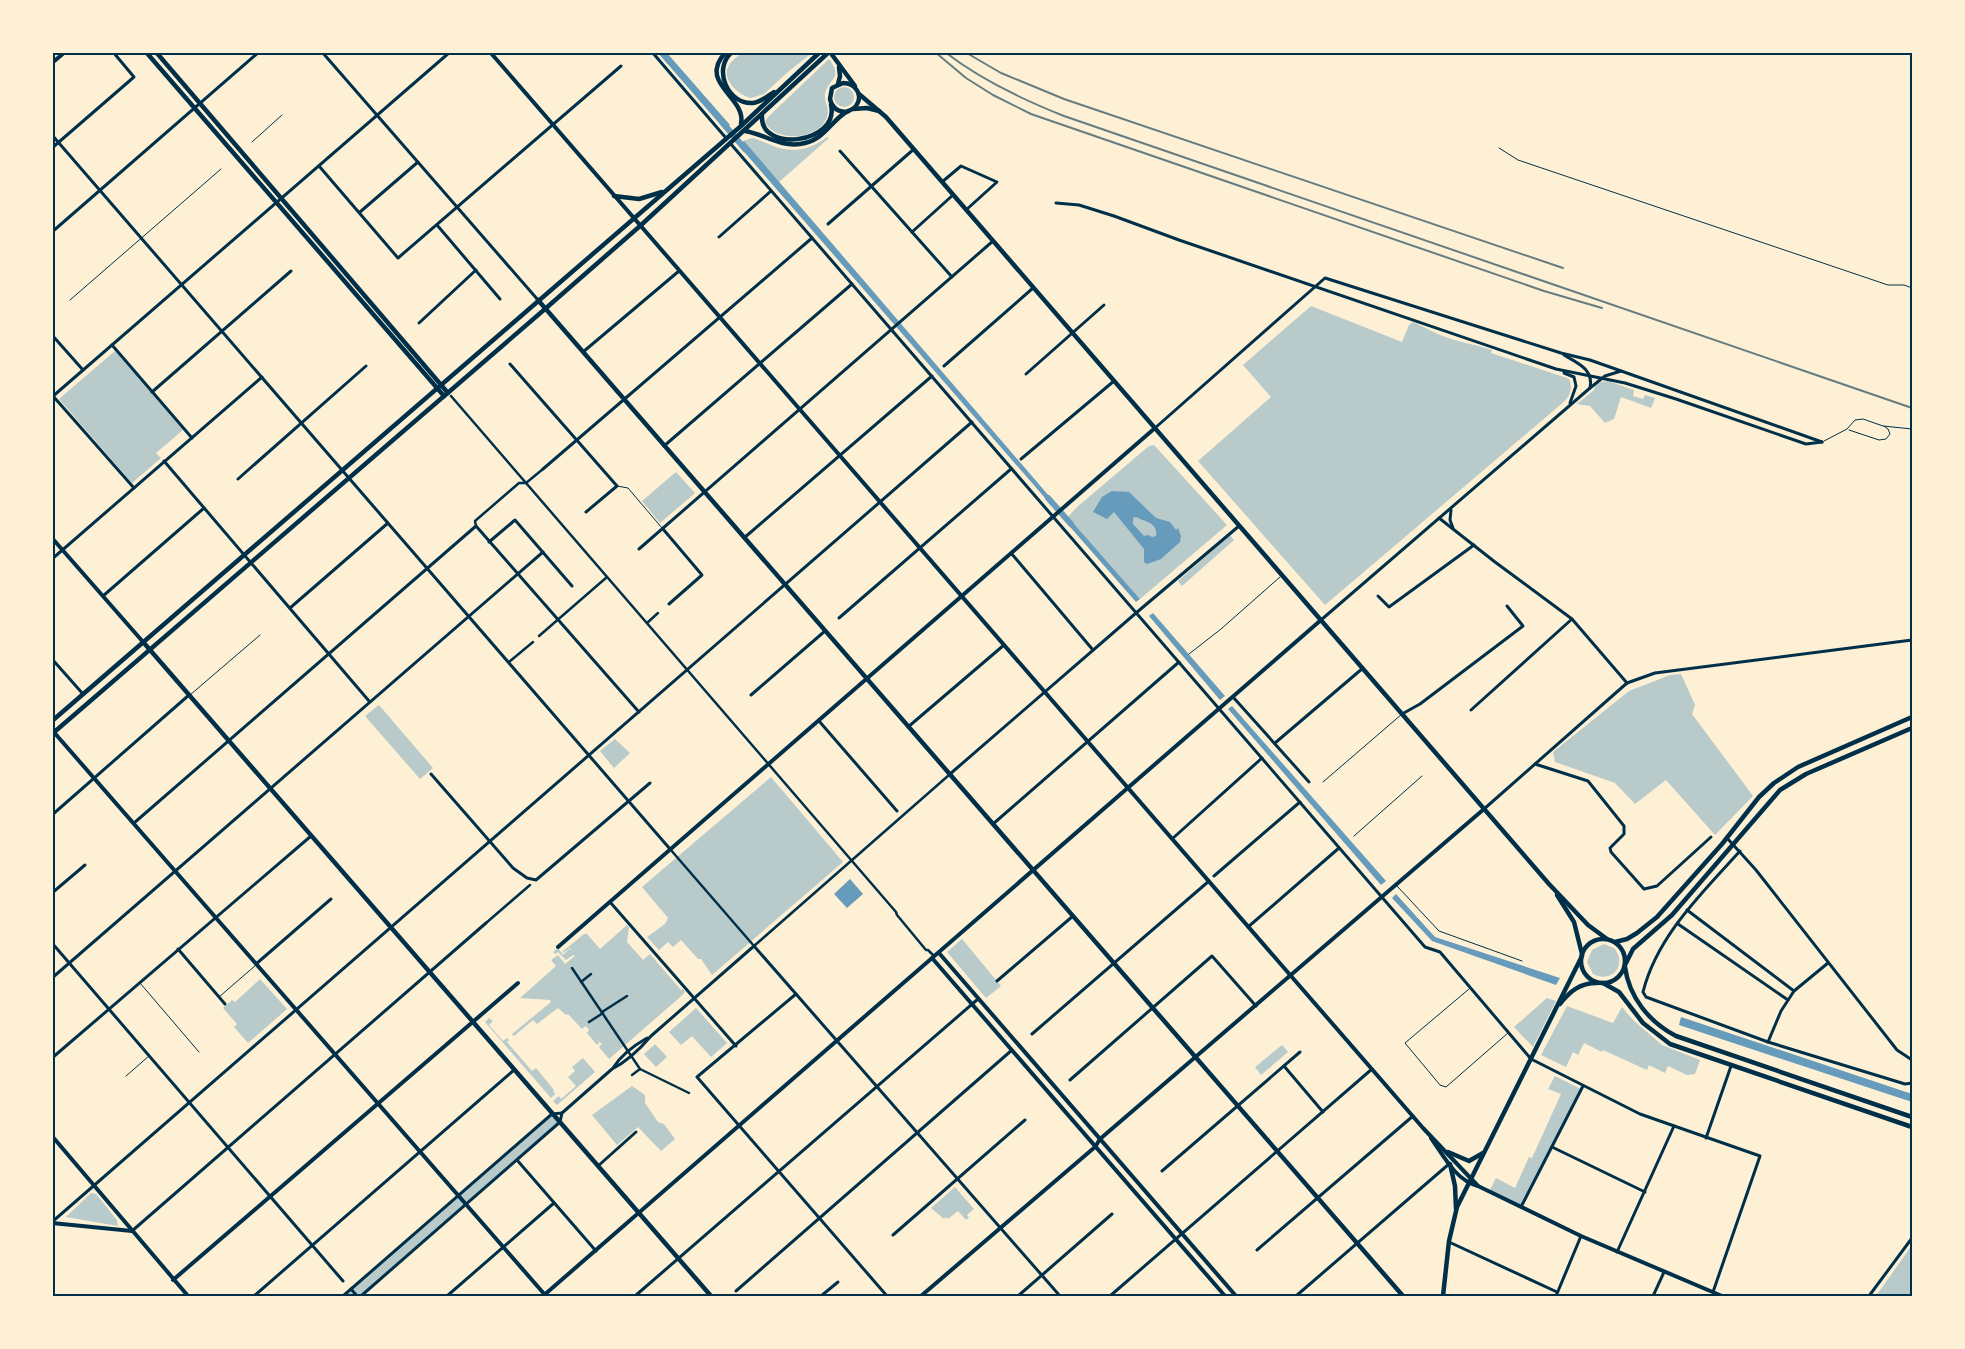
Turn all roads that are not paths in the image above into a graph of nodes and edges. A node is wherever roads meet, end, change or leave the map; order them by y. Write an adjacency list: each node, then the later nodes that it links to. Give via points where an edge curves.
1 (65, 52): 14 (street)
2 (113, 52): 34 (street, via 134,77)
3 (146, 52): 22 (main road)
4 (156, 52): 21 (main road)
5 (259, 52): 21 (street)
6 (322, 52): 28 (street)
7 (450, 52): 28 (street)
8 (490, 52): 29 (street)
9 (652, 52): 33 (street)
10 (726, 52): 30 (main road, via 719,62 717,77 742,112)
11 (830, 52): 15 (main road); 26 (main road)
12 (732, 53): 18 (main road, via 724,61 722,77 725,85 739,99 756,102)
13 (818, 54): 18 (main road)
14 (52, 63)
15 (838, 63): 17 (main road); 19 (main road)
16 (621, 66): 29 (street)
17 (838, 84): 19 (main road, via 849,83); 20 (main road, via 831,92)
18 (784, 86): 30 (main road)
19 (858, 92): 23 (main road, via 858,102); 25 (main road)
20 (831, 103): 24 (main road, via 837,110); 26 (main road, via 828,123 801,139 784,139 767,131 762,124)
21 (200, 104): 22 (street); 51 (main road)
22 (194, 108): 46 (street); 52 (main road)
23 (853, 109): 24 (main road); 25 (main road, via 867,108)
24 (847, 112): 31 (main road, via 818,138 800,144 781,143 760,134)
25 (882, 113): 39 (main road)
26 (762, 114): 31 (main road)
27 (282, 115): 35 (lane)
28 (377, 115): 41 (street); 42 (street)
29 (553, 125): 50 (street); 54 (street)
30 (739, 127): 33 (main road)
31 (743, 132): 36 (main road)
32 (52, 135): 34 (street)
33 (728, 136): 47 (main road)
34 (59, 142): 37 (street); 46 (street)
35 (252, 142)
36 (730, 144): 48 (street); 60 (main road)
37 (52, 148)
38 (1499, 148): 75 (lane, via 1518,160 1736,235 1888,285)
39 (914, 149): 44 (main road); 45 (street)
40 (840, 151): 45 (street)
41 (418, 162): 54 (street); 56 (street)
42 (318, 166): 51 (street); 56 (street)
43 (221, 169): 64 (lane)
44 (942, 182): 49 (main road); 55 (street, via 961,166 997,182)
45 (871, 186): 58 (street); 62 (street)
46 (100, 190): 61 (street); 64 (street)
47 (666, 190): 50 (main road, via 638,199); 57 (main road)
48 (771, 191): 63 (street); 65 (street)
49 (953, 195): 55 (main road); 62 (street)
50 (614, 196): 57 (street)
51 (281, 199): 52 (street); 103 (main road)
52 (276, 203): 71 (street); 103 (main road)
53 (1056, 203): 73 (street, via 1079,205 1114,216)
54 (457, 208): 59 (street); 78 (street)
55 (966, 210): 66 (main road)
56 (360, 212): 59 (street, via 398,258)
57 (634, 218): 60 (street); 78 (main road)
58 (828, 224)
59 (437, 225): 67 (street)
60 (640, 226): 69 (street); 80 (main road)
61 (52, 232)
62 (912, 232): 70 (street)
63 (719, 236)
64 (142, 238): 71 (street); 77 (lane)
65 (812, 238): 72 (street); 81 (street)
66 (993, 241): 70 (street); 74 (main road)
67 (476, 270): 76 (street); 82 (street)
68 (291, 271): 84 (street)
69 (679, 271): 81 (street); 88 (street)
70 (952, 277): 83 (street)
71 (182, 284): 84 (street); 87 (street)
72 (852, 284): 83 (street); 90 (street)
73 (1317, 286): 89 (street, via 1326,278); 94 (street); 116 (street)
74 (1034, 288): 85 (main road); 93 (street)
75 (1912, 288)
76 (500, 299)
77 (70, 300)
78 (538, 300): 80 (main road); 103 (main road)
79 (1104, 306): 85 (street)
80 (545, 309): 88 (main road); 107 (main road)
81 (720, 317): 90 (street); 110 (street)
82 (419, 323)
83 (893, 328): 98 (street); 112 (street)
84 (222, 331): 100 (street); 106 (street)
85 (1072, 333): 97 (street); 102 (main road)
86 (52, 335): 95 (street)
87 (112, 345): 95 (street); 106 (street)
88 (583, 352): 110 (main road)
89 (1561, 353): 96 (street); 99 (street)
90 (759, 363): 112 (street); 122 (street)
91 (510, 364): 120 (street)
92 (366, 366): 114 (street)
93 (944, 366)
94 (1556, 369): 99 (street); 111 (street, via 1574,377 1576,386)
95 (83, 370): 108 (street)
96 (1621, 371): 101 (street); 105 (street)
97 (1026, 374)
98 (932, 376): 113 (street); 123 (street)
99 (1590, 376): 101 (street); 104 (street)
100 (262, 377): 114 (street); 119 (street)
101 (1601, 378): 104 (street); 109 (street)
102 (1114, 381): 116 (main road); 124 (street)
103 (439, 387): 107 (main road); 128 (main road)
104 (1590, 388): 111 (street)
105 (1678, 390): 109 (street); 121 (street)
106 (152, 392): 119 (street)
107 (448, 395): 129 (main road); 131 (street)
108 (53, 397): 133 (street)
109 (1676, 399): 121 (street, via 1806,444)
110 (624, 400): 120 (street); 122 (main road)
111 (1570, 405): 136 (street)
112 (800, 410): 123 (street); 134 (street)
113 (972, 422): 127 (street); 135 (street)
114 (302, 423): 128 (street); 130 (street)
115 (1883, 426): 117 (lane, via 1862,419 1855,420); 117 (lane, via 1890,434 1879,440); 118 (lane)
116 (1155, 428): 139 (street); 143 (main road)
117 (1847, 429): 121 (lane)
118 (1912, 429)
119 (192, 438): 125 (street)
120 (576, 440): 126 (street); 132 (street)
121 (1822, 442)
122 (664, 446): 134 (main road)
123 (839, 456): 135 (street); 147 (street)
124 (1022, 459)
125 (164, 462): 133 (street); 137 (street)
126 (543, 469): 131 (street)
127 (1012, 469): 139 (street); 150 (street)
128 (343, 470): 129 (street); 155 (main road)
129 (349, 478): 141 (street); 157 (main road)
130 (238, 479)
131 (526, 483): 142 (street, via 519,483 474,521); 161 (street)
132 (617, 486): 138 (street); 144 (lane, via 628,488)
133 (134, 488): 152 (street)
134 (705, 492): 144 (street); 147 (main road)
135 (880, 502): 150 (street); 162 (street)
136 (1452, 507): 140 (street); 145 (street, via 1450,517)
137 (204, 508): 155 (street); 164 (street)
138 (586, 512)
139 (1053, 517): 154 (street); 171 (street)
140 (1439, 518): 145 (street); 175 (street)
141 (388, 523): 158 (street); 169 (street)
142 (476, 526): 148 (street); 158 (street)
143 (1240, 526): 160 (main road); 171 (street)
144 (662, 528): 151 (street); 167 (street, via 702,575)
145 (1455, 530): 149 (street)
146 (52, 538): 152 (street)
147 (744, 538): 162 (main road)
148 (489, 542): 153 (street, via 514,520); 159 (street)
149 (1474, 545): 166 (street, via 1389,607); 176 (street)
150 (920, 548): 165 (street); 173 (street)
151 (639, 549)
152 (63, 550): 156 (street); 164 (street)
153 (543, 552): 159 (street); 163 (street)
154 (1011, 553): 165 (street); 186 (street)
155 (245, 556): 157 (street); 183 (main road)
156 (52, 559)
157 (252, 564): 169 (street); 185 (main road)
158 (427, 568): 172 (street); 187 (street)
159 (517, 574): 172 (street); 174 (street)
160 (1282, 575): 175 (main road); 188 (lane)
161 (607, 577): 174 (street); 177 (street)
162 (785, 585): 178 (main road); 193 (street)
163 (572, 586)
164 (103, 596): 183 (street)
165 (962, 596): 184 (street); 194 (street)
166 (1378, 596)
167 (669, 604)
168 (1507, 606): 205 (street, via 1522,626 1420,704)
169 (290, 608): 187 (street)
170 (658, 613): 177 (street)
171 (1136, 613): 186 (street); 191 (street)
172 (468, 616): 190 (street); 201 (street)
173 (839, 618)
174 (558, 620): 180 (street); 204 (street)
175 (1321, 620): 192 (main road); 200 (street)
176 (1572, 620): 195 (street); 203 (street)
177 (647, 623): 193 (street)
178 (825, 631): 194 (main road); 198 (street)
179 (260, 635): 199 (lane)
180 (539, 636)
181 (1912, 640): 195 (street, via 1655,673)
182 (533, 642): 190 (street)
183 (144, 643): 185 (main road); 197 (main road)
184 (1004, 645): 196 (street); 209 (street)
185 (150, 650): 199 (main road); 211 (main road)
186 (1093, 650): 196 (street)
187 (328, 653): 201 (street); 212 (street)
188 (1189, 654)
189 (53, 661): 197 (street)
190 (509, 662): 215 (street)
191 (1179, 662): 202 (street); 213 (street)
192 (1363, 668): 205 (main road); 214 (street)
193 (688, 670): 204 (street); 218 (street)
194 (867, 679): 208 (street); 209 (main road)
195 (1626, 683): 217 (street)
196 (1044, 691): 213 (street); 220 (street)
197 (84, 694): 207 (main road)
198 (751, 695)
199 (189, 696): 212 (main road); 222 (street)
200 (1233, 696): 202 (street); 214 (street)
201 (370, 702): 227 (street)
202 (1219, 709): 216 (street); 226 (street)
203 (1471, 710)
204 (639, 712): 215 (street)
205 (1402, 714): 224 (lane); 230 (main road)
206 (1912, 717): 239 (main road, via 1785,775 1759,797)
207 (52, 721)
208 (819, 721): 218 (street); 231 (street)
209 (908, 727): 220 (main road)
210 (1912, 728): 242 (main road, via 1791,782 1771,799)
211 (53, 732): 222 (street)
212 (228, 740): 227 (main road); 234 (street)
213 (1088, 742): 226 (street); 235 (street)
214 (1275, 743): 223 (street)
215 (590, 756): 228 (street); 241 (street)
216 (1262, 758): 229 (street); 240 (street)
217 (1535, 764): 230 (street); 238 (street, via 1588,781 1624,826 1624,834 1610,848 1611,852 1644,889 1656,886)
218 (769, 765): 244 (street); 246 (street)
219 (431, 774): 241 (street)
220 (950, 775): 233 (street); 235 (main road)
221 (1422, 776): 237 (lane)
222 (94, 778): 232 (street); 234 (street)
223 (1309, 782)
224 (1323, 782)
225 (650, 783): 228 (street)
226 (1128, 788): 240 (street); 249 (street)
227 (270, 789): 236 (main road); 248 (street)
228 (629, 801): 241 (street, via 536,880 514,870); 244 (street)
229 (1300, 802): 243 (street); 250 (street)
230 (1484, 809): 252 (main road); 254 (street)
231 (897, 811): 233 (street)
232 (52, 815)
233 (902, 817): 246 (street)
234 (134, 823): 248 (street)
235 (993, 824): 249 (main road)
236 (311, 836): 261 (street); 265 (main road)
237 (1354, 836)
238 (1711, 837)
239 (1728, 838): 242 (street); 267 (main road, via 1656,917 1637,933)
240 (1172, 839): 251 (street)
241 (490, 842): 265 (street)
242 (1734, 844): 245 (street); 280 (main road, via 1663,924 1633,949)
243 (1339, 848): 256 (street); 264 (street)
244 (670, 849): 258 (street); 269 (street)
245 (1740, 851): 259 (street); 276 (street)
246 (852, 861): 269 (street); 274 (street)
247 (86, 865): 255 (street)
248 (175, 871): 261 (street); 277 (street)
249 (1033, 871): 260 (main road); 272 (street)
250 (1214, 876)
251 (1209, 881): 264 (street); 279 (street)
252 (1549, 884): 266 (main road); 273 (main road, via 1574,922)
253 (530, 885): 262 (street)
254 (1396, 885): 256 (street); 275 (lane, via 1439,931)
255 (52, 893)
256 (1382, 897): 284 (street); 291 (street, via 1425,947 1442,955)
257 (331, 899): 278 (street)
258 (610, 902): 270 (street); 296 (street)
259 (1687, 910): 263 (street); 292 (street)
260 (1072, 916): 279 (main road); 287 (street)
261 (215, 917): 271 (street); 278 (street)
262 (486, 923): 282 (street)
263 (1678, 924): 298 (street); 313 (street, via 1655,957 1643,992 1646,997)
264 (1248, 927): 284 (street)
265 (391, 928): 282 (main road); 305 (street)
266 (1607, 939): 267 (main road); 273 (main road, via 1590,942)
267 (1615, 942): 280 (main road, via 1623,950)
268 (52, 943): 277 (street)
269 (754, 946): 293 (street); 296 (street)
270 (558, 947)
271 (178, 949): 288 (street); 295 (street)
272 (939, 953): 274 (street); 297 (street)
273 (1582, 955): 290 (main road, via 1581,965 1585,973 1591,980); 302 (main road)
274 (933, 957): 300 (street); 312 (street)
275 (1522, 961)
276 (1828, 962): 292 (street); 323 (street, via 1898,1050)
277 (70, 963): 285 (street); 304 (street)
278 (256, 964): 295 (lane); 305 (street)
279 (1113, 964): 303 (main road); 310 (street)
280 (1625, 966): 290 (main road, via 1617,979); 344 (main road, via 1629,985 1640,1006 1656,1023 1676,1036)
281 (572, 968): 286 (street)
282 (430, 973): 307 (main road); 318 (street)
283 (591, 974): 286 (street)
284 (1291, 976): 301 (street); 328 (street)
285 (52, 978)
286 (581, 982): 306 (street)
287 (997, 982)
288 (140, 983): 304 (street); 316 (lane)
289 (518, 983): 307 (street)
290 (1602, 983): 302 (main road, via 1576,988); 325 (main road, via 1622,995 1643,1024 1663,1040)
291 (1470, 988): 309 (street); 309 (lane, via 1405,1043 1444,1088)
292 (1794, 991): 298 (street)
293 (796, 994): 312 (street); 314 (street)
294 (627, 996): 306 (street)
295 (219, 997): 299 (street)
296 (694, 998): 311 (street); 314 (street)
297 (978, 999): 300 (street); 355 (street)
298 (1788, 1000): 313 (street)
299 (225, 1004)
300 (972, 1004): 315 (street); 335 (street)
301 (1256, 1006): 303 (street, via 1212,956); 321 (street)
302 (1558, 1007): 322 (main road)
303 (1152, 1008): 321 (main road); 332 (street)
304 (109, 1009): 319 (street); 320 (street)
305 (296, 1010): 318 (street); 337 (street)
306 (602, 1013): 308 (street); 327 (street)
307 (472, 1022): 329 (main road); 338 (street)
308 (589, 1022)
309 (1508, 1032): 322 (street)
310 (1032, 1034)
311 (651, 1036): 326 (street); 326 (street, via 618,1060)
312 (837, 1041): 335 (street); 347 (street)
313 (1768, 1042): 333 (street, via 1905,1084)
314 (736, 1046): 347 (street, via 697,1077)
315 (1012, 1050): 352 (street); 356 (street)
316 (199, 1052)
317 (1300, 1052): 324 (street)
318 (335, 1055): 338 (street); 358 (street)
319 (150, 1056): 331 (lane); 337 (street)
320 (52, 1058)
321 (1195, 1058): 339 (main road); 355 (street)
322 (1531, 1059): 334 (street); 362 (main road)
323 (1912, 1060)
324 (1284, 1066): 339 (street); 340 (street)
325 (1731, 1066): 349 (main road); 354 (street)
326 (612, 1069): 341 (street)
327 (640, 1069): 330 (street); 336 (street)
328 (1372, 1069): 340 (street); 343 (street)
329 (514, 1070): 342 (main road); 359 (street)
330 (632, 1075)
331 (126, 1076)
332 (1070, 1080)
333 (1912, 1083)
334 (1583, 1086): 348 (street, via 1640,1114); 357 (street)
335 (877, 1087): 352 (street); 367 (street)
336 (689, 1093)
337 (190, 1103): 358 (street); 371 (street)
338 (378, 1104): 359 (street); 374 (street)
339 (1236, 1105): 360 (main road); 366 (street)
340 (1323, 1112): 360 (street)
341 (562, 1113): 342 (street); 346 (street)
342 (552, 1114): 346 (main road); 375 (street)
343 (1413, 1116): 350 (street); 376 (street)
344 (1912, 1116)
345 (1025, 1120): 368 (street)
346 (560, 1122): 363 (street); 365 (main road)
347 (739, 1126): 367 (street); 381 (street)
348 (1674, 1126): 354 (street); 373 (street)
349 (1912, 1127)
350 (1423, 1128): 361 (street); 364 (street)
351 (636, 1132): 365 (street)
352 (917, 1133): 368 (street); 383 (street)
353 (52, 1136): 371 (street)
354 (1706, 1138): 407 (street, via 1760,1156)
355 (1100, 1139): 356 (street); 387 (street)
356 (1095, 1147): 385 (street); 391 (street)
357 (1552, 1147): 373 (street); 379 (street)
358 (229, 1148): 374 (street); 386 (street)
359 (420, 1152): 375 (street); 394 (street)
360 (1277, 1152): 376 (main road); 387 (street)
361 (1448, 1152): 362 (main road, via 1469,1160); 369 (street)
362 (1484, 1153): 369 (main road)
363 (517, 1160): 377 (street); 378 (street)
364 (1450, 1164): 370 (street); 380 (main road, via 1456,1186); 393 (street)
365 (598, 1166): 381 (main road)
366 (1162, 1171)
367 (779, 1172): 383 (street); 399 (street)
368 (957, 1179): 385 (street); 388 (street)
369 (1471, 1179): 370 (main road); 372 (street)
370 (1469, 1184): 372 (street); 380 (main road)
371 (96, 1185): 384 (street); 386 (street)
372 (1478, 1186): 379 (street)
373 (1645, 1192): 398 (street)
374 (270, 1196): 394 (street); 402 (street)
375 (458, 1196): 378 (street); 405 (street)
376 (1317, 1198): 393 (main road); 396 (street)
377 (554, 1203): 395 (street); 397 (street)
378 (466, 1205): 395 (street); 413 (street)
379 (1521, 1208): 389 (street)
380 (1456, 1213): 392 (main road)
381 (639, 1214): 397 (street); 399 (main road)
382 (1112, 1214): 401 (street)
383 (820, 1218): 406 (street); 419 (street)
384 (52, 1223): 386 (street)
385 (1000, 1228): 401 (street); 420 (street)
386 (132, 1232): 402 (street)
387 (1182, 1233): 391 (street); 425 (street)
388 (893, 1235)
389 (1581, 1236): 398 (street); 408 (street)
390 (1912, 1238): 431 (street)
391 (1176, 1239): 423 (street); 424 (street)
392 (1449, 1242): 408 (street); 428 (main road)
393 (1357, 1244): 426 (street); 427 (main road)
394 (313, 1245): 403 (street); 410 (street)
395 (503, 1248): 414 (street); 415 (street)
396 (1257, 1250)
397 (596, 1251): 415 (street)
398 (1617, 1252): 400 (street)
399 (679, 1259): 416 (street); 417 (main road)
400 (1664, 1272): 407 (street); 429 (street)
401 (1042, 1276): 421 (street); 422 (street)
402 (174, 1280): 409 (street)
403 (343, 1281)
404 (838, 1282): 418 (street)
405 (351, 1290): 411 (street); 412 (street)
406 (736, 1291)
407 (1713, 1292): 430 (street)
408 (1556, 1294)
409 (188, 1296)
410 (254, 1296)
411 (343, 1296)
412 (357, 1296)
413 (361, 1296)
414 (447, 1296)
415 (545, 1296)
416 (636, 1296)
417 (711, 1296)
418 (821, 1296)
419 (887, 1296)
420 (920, 1296)
421 (1018, 1296)
422 (1060, 1296)
423 (1110, 1296)
424 (1225, 1296)
425 (1236, 1296)
426 (1296, 1296)
427 (1403, 1296)
428 (1444, 1296)
429 (1653, 1296)
430 (1722, 1296)
431 (1869, 1296)

